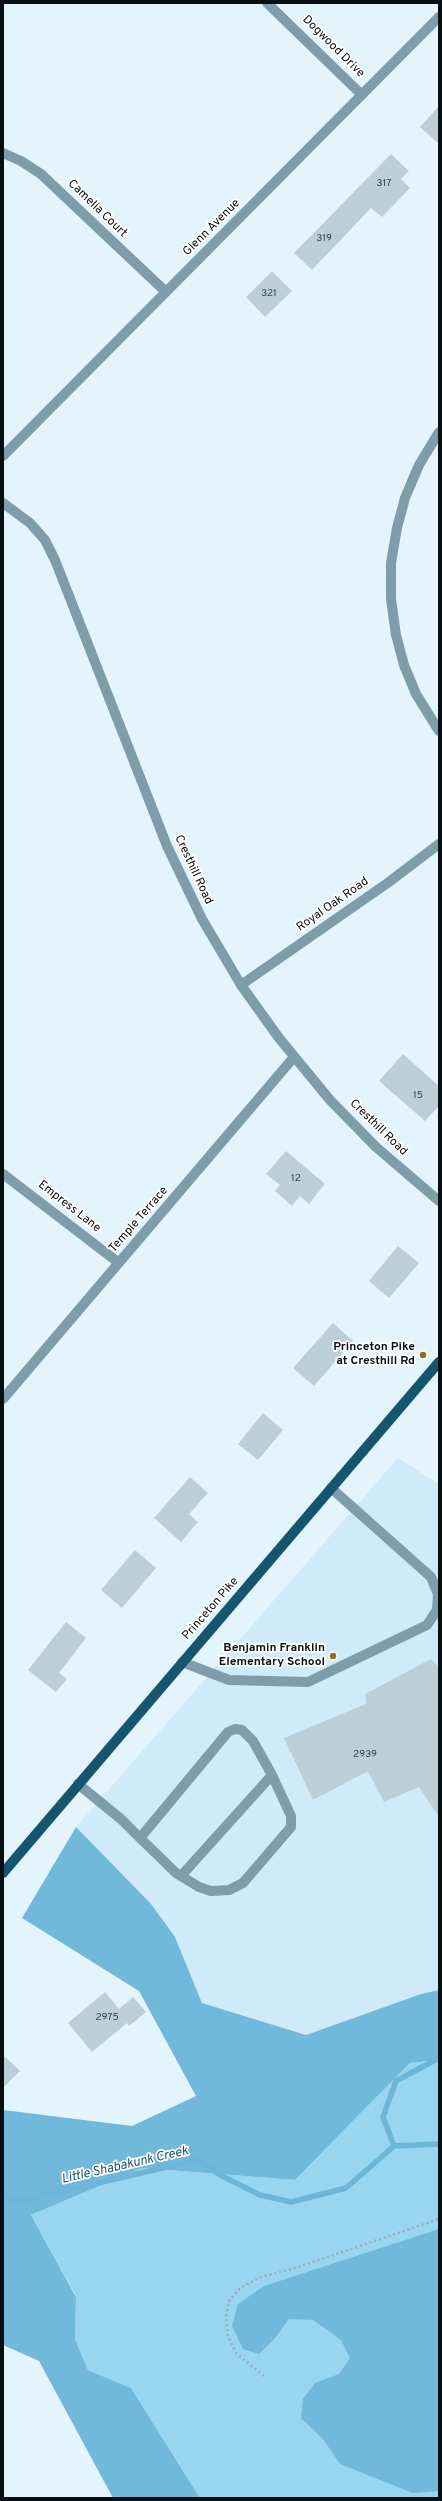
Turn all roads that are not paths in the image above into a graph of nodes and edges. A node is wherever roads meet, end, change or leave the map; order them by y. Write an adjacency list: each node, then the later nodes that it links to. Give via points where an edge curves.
1 (267, 3): 3 (street, Dogwood Drive)
2 (439, 17): 3 (street, Glenn Avenue)
3 (362, 95): 5 (street, Glenn Avenue)
4 (3, 153): 5 (street, Camelia Court, via 42,174)
5 (166, 292): 7 (street, Glenn Avenue)
6 (439, 432): 9 (street, via 419,465 405,498 391,563 391,592 396,634 404,665 416,694)
7 (3, 456)
8 (3, 503): 11 (street, Cresthill Road, via 30,523 45,540 55,560 166,846 202,919)
9 (439, 731)
10 (439, 844): 11 (street, Royal Oak Road, via 390,882)
11 (241, 986): 12 (street, Cresthill Road)
12 (294, 1057): 14 (street, Cresthill Road, via 330,1100 376,1146); 15 (street, Temple Terrace)
13 (3, 1174): 15 (street, Empress Lane)
14 (439, 1201)
15 (119, 1263): 17 (street, Temple Terrace)
16 (439, 1362): 18 (main road, Princeton Pike)
17 (3, 1399)
18 (331, 1488): 19 (main road, Princeton Pike); 19 (street, via 431,1577 438,1594 436,1610 427,1625 308,1682 229,1680)
19 (182, 1662): 21 (main road, Princeton Pike)
20 (272, 1775): 22 (street, via 253,1741 242,1730 228,1732); 24 (street); 24 (street, via 291,1816 291,1827 243,1883 229,1890 211,1891)
21 (78, 1784): 22 (street); 23 (main road, Princeton Pike)
22 (140, 1838): 24 (street)
23 (3, 1873)
24 (181, 1876)

